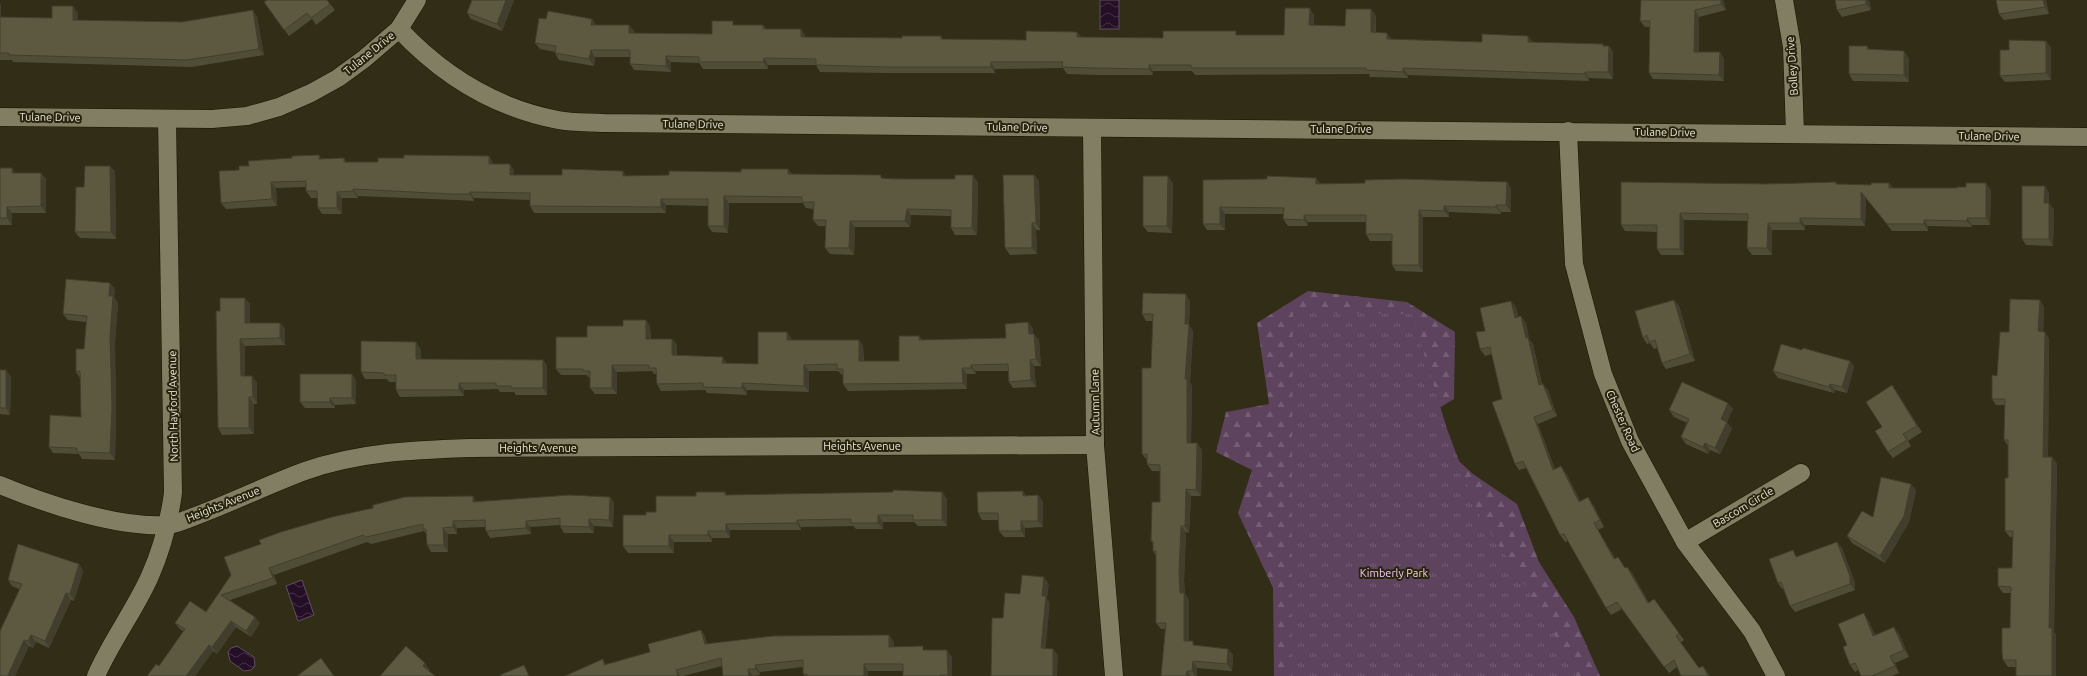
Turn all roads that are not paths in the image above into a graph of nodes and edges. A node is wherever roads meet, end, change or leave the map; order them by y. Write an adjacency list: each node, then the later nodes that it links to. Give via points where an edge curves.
1 (417, 0): 3 (street)
2 (1784, 0): 8 (street, Bolley Drive, via 1792,47)
3 (399, 29): 5 (street, Tulane Drive, via 364,60 338,78 310,94 279,107 247,116); 6 (street, Tulane Drive, via 435,63 473,90 518,109 559,120 604,123)
4 (0, 117): 5 (street, Tulane Drive)
5 (167, 119): 13 (street, North Hayford Avenue, via 174,453 173,493)
6 (1092, 128): 7 (street, Tulane Drive); 10 (street, Autumn Lane)
7 (1568, 131): 8 (street, Tulane Drive); 14 (street, Chester Road, via 1574,264 1603,374 1630,441)
8 (1795, 133): 9 (street, Tulane Drive)
9 (2087, 137)
10 (1095, 445): 13 (street, Heights Avenue, via 398,450 349,459 306,471); 16 (street, Autumn Lane)
11 (1801, 473): 14 (street, Bascom Circle)
12 (0, 485): 13 (street, Heights Avenue, via 56,506 126,523)
13 (168, 526): 15 (street, North Hayford Avenue, via 150,576)
14 (1685, 542): 17 (street, Chester Road, via 1752,631)
15 (96, 676)
16 (1114, 676)
17 (1776, 676)

